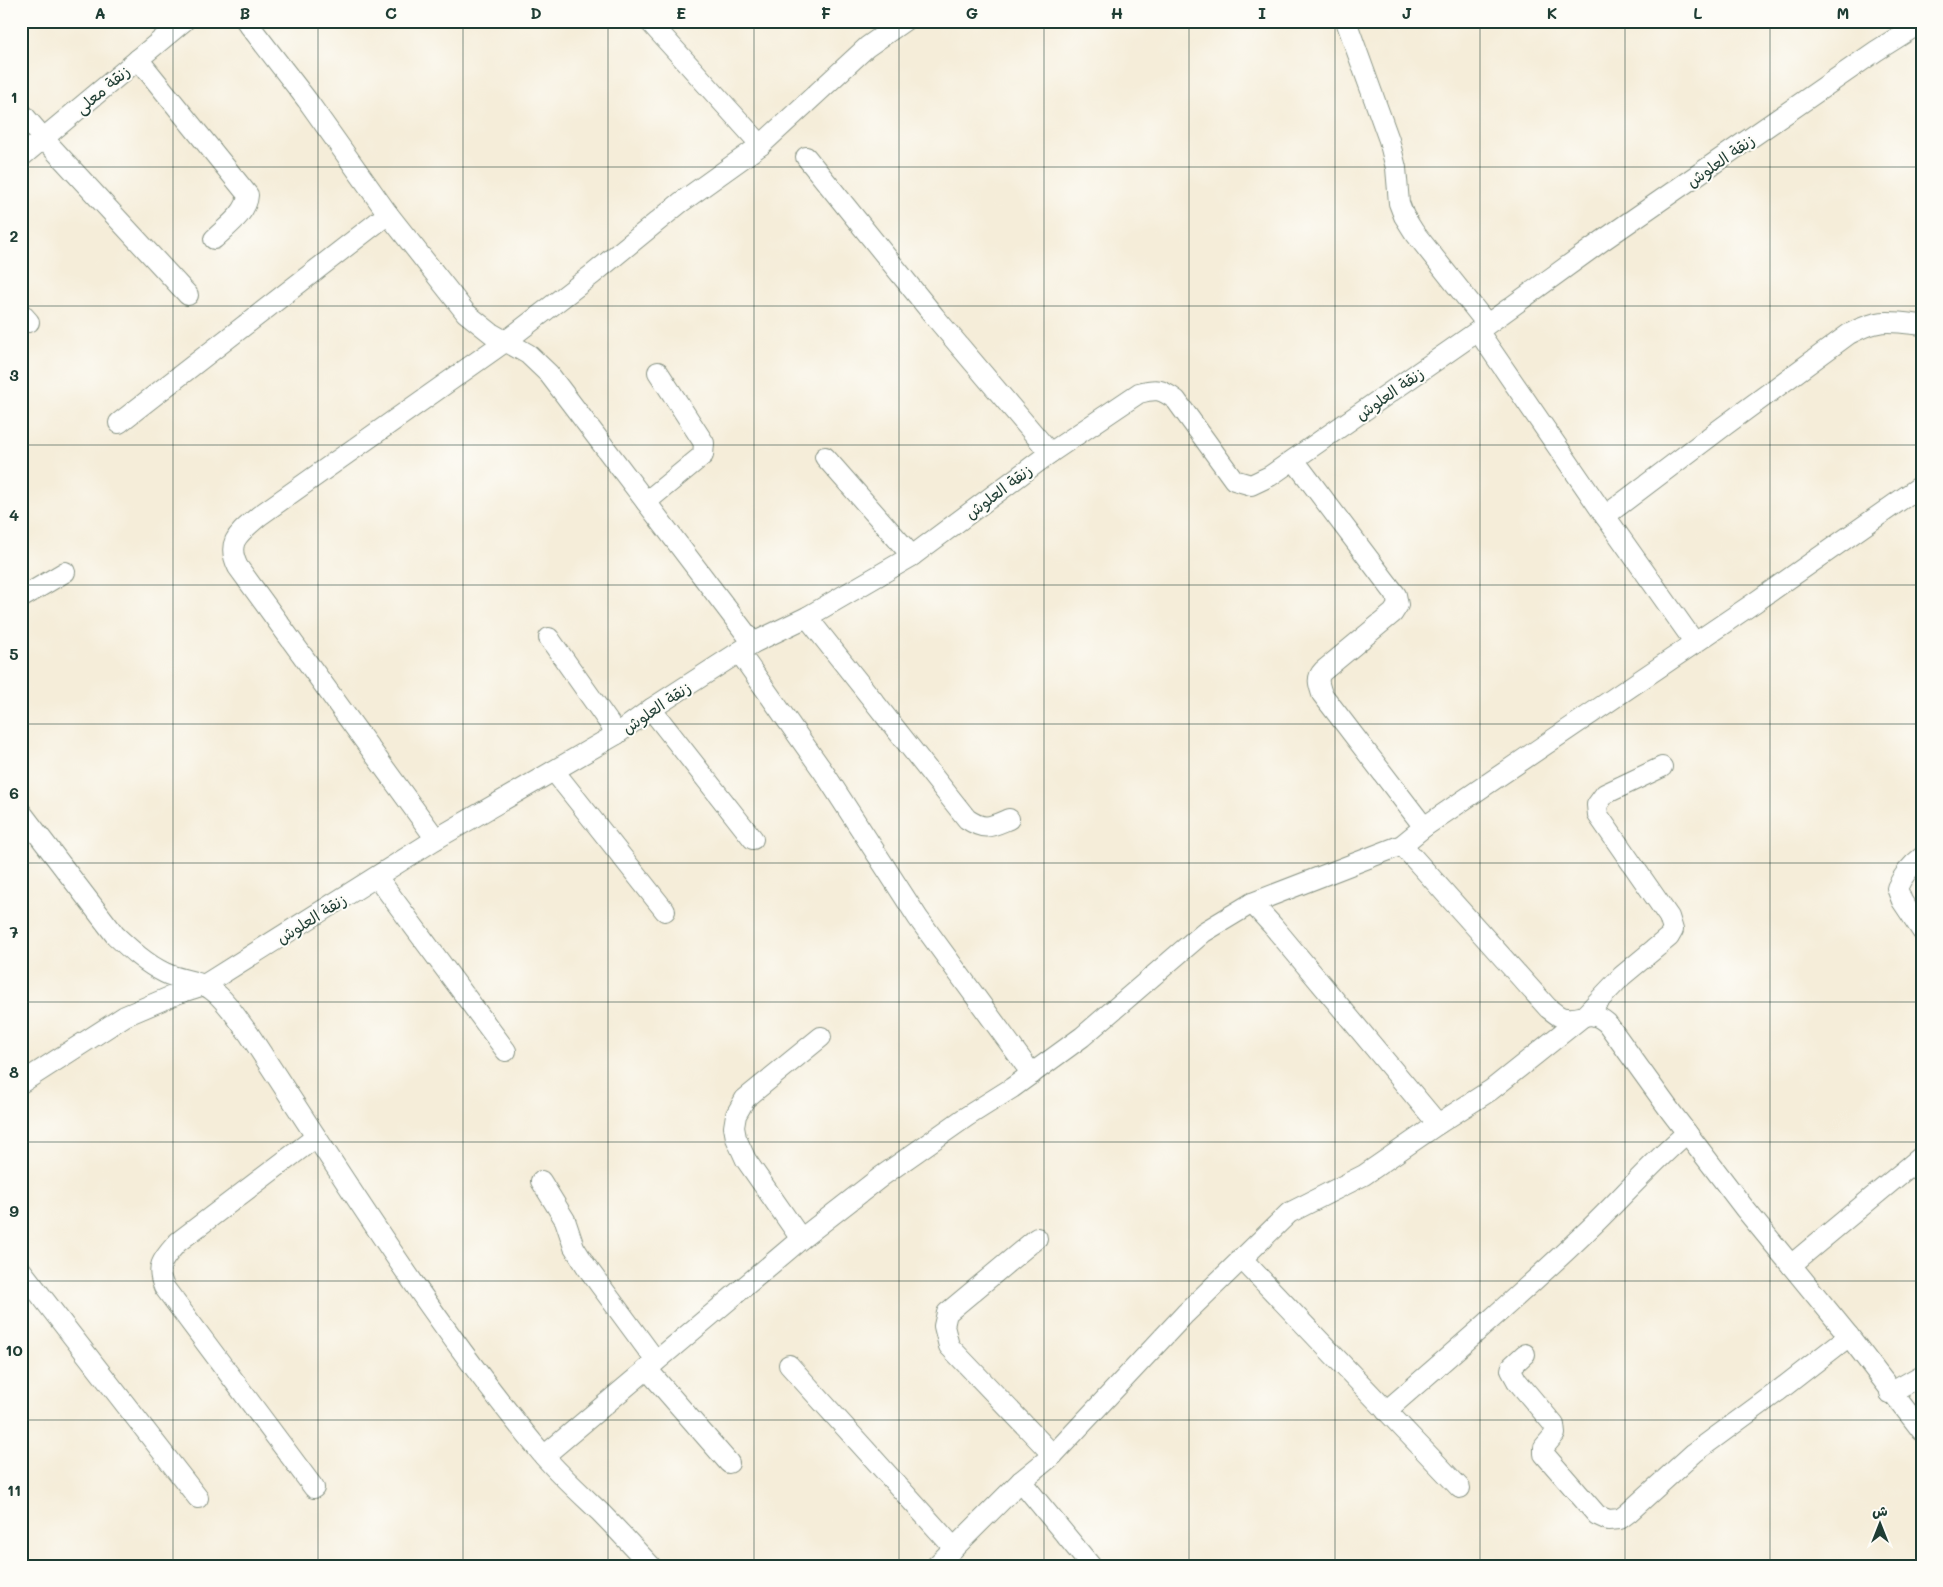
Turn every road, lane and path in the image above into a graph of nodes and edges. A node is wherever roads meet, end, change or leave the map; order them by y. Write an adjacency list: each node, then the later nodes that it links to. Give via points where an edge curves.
1 (184, 21): 7 (street, زنقة معلى)
2 (246, 21): 13 (street)
3 (649, 21): 10 (street)
4 (904, 21): 10 (street, via 868,47)
5 (1346, 21): 17 (street, via 1388,140 1404,216)
6 (1922, 22): 17 (street, زنقة العلوش, via 1602,241)
7 (138, 59): 9 (street, زنقة معلى); 14 (street, via 248,195 248,202 238,216)
8 (21, 112): 9 (street)
9 (44, 139): 11 (street, زنقة معلى); 15 (street)
10 (761, 145): 18 (street, via 680,203)
11 (21, 157)
12 (806, 157): 21 (street, via 935,317)
13 (388, 214): 18 (street, via 466,313); 20 (street)
14 (214, 239)
15 (188, 294)
16 (1922, 325): 26 (street, via 1883,322 1868,324 1849,334)
17 (1482, 328): 23 (street, زنقة العلوش); 26 (street)
18 (506, 341): 25 (street, via 528,354 548,374); 42 (street, via 259,516 240,533 233,545 232,555 238,567)
19 (658, 372): 25 (street, via 704,443 705,451)
20 (120, 423)
21 (1050, 452): 23 (street, زنقة العلوش, via 1139,393 1154,389 1164,391 1176,400 1234,480 1257,484); 27 (street, زنقة العلوش)
22 (825, 457): 27 (street)
23 (1294, 460): 40 (street, via 1396,595 1398,605 1393,613 1323,671 1318,683 1322,694)
24 (1922, 485): 32 (street)
25 (646, 502): 33 (street)
26 (1605, 516): 32 (street)
27 (912, 556): 30 (street, زنقة العلوش)
28 (65, 572): 29 (street)
29 (21, 598)
30 (807, 617): 33 (street, زنقة العلوش); 39 (street, via 967,819 979,827)
31 (548, 638): 35 (street)
32 (1695, 643): 40 (street)
33 (746, 648): 34 (street, زنقة العلوش); 53 (street, via 918,918)
34 (651, 709): 35 (street, زنقة العلوش); 41 (street)
35 (617, 734): 37 (street, زنقة العلوش)
36 (1662, 767): 50 (street, via 1604,794 1597,805 1598,815 1669,917 1673,930)
37 (554, 771): 42 (street, زنقة العلوش); 47 (street)
38 (21, 812): 49 (street, via 115,935 165,973)
39 (1009, 820)
40 (1424, 827): 43 (street)
41 (753, 839)
42 (436, 840): 45 (street, زنقة العلوش)
43 (1402, 845): 46 (street); 50 (street, via 1548,1008 1560,1017)
44 (1922, 857): 48 (street, via 1907,871 1897,888)
45 (377, 877): 49 (street, زنقة العلوش); 52 (street)
46 (1252, 902): 53 (street, via 1204,932 1082,1037); 55 (street)
47 (665, 910)
48 (1922, 931)
49 (204, 985): 54 (street, زنقة العلوش, via 125,1016); 57 (street, via 213,991 249,1034)
50 (1585, 1015): 55 (street, via 1492,1090); 56 (street, via 1599,1016 1612,1029)
51 (821, 1037): 61 (street, via 745,1100 736,1115 734,1127 746,1160)
52 (506, 1050)
53 (1032, 1074): 61 (street, via 882,1176)
54 (21, 1083)
55 (1438, 1124): 62 (street, via 1358,1179 1289,1213)
56 (1687, 1133): 63 (street); 71 (street, via 1542,1273)
57 (316, 1137): 74 (street, via 454,1342); 77 (street, via 178,1242 166,1256 159,1276 164,1288)
58 (1922, 1156): 63 (street)
59 (541, 1181): 67 (street, via 565,1220 574,1247)
60 (1037, 1238): 73 (street, via 947,1312 944,1326 950,1346)
61 (801, 1239): 67 (street)
62 (1241, 1258): 71 (street); 73 (street)
63 (1791, 1265): 65 (street)
64 (21, 1270): 79 (street)
65 (1848, 1336): 66 (street, via 1694,1453 1628,1513 1608,1520 1588,1507 1544,1454 1544,1447 1555,1434 1554,1424 1511,1370); 70 (street)
66 (1525, 1354)
67 (652, 1365): 74 (street); 75 (street)
68 (789, 1365): 80 (street)
69 (1922, 1375): 70 (street)
70 (1890, 1393): 72 (street)
71 (1386, 1411): 78 (street)
72 (1922, 1432)
73 (1053, 1455): 76 (street)
74 (544, 1456): 81 (street)
75 (729, 1463)
76 (1021, 1481): 80 (street); 83 (street)
77 (314, 1488)
78 (1460, 1488)
79 (198, 1498)
80 (954, 1548): 82 (street)
81 (651, 1566)
82 (936, 1566)
83 (1091, 1566)

